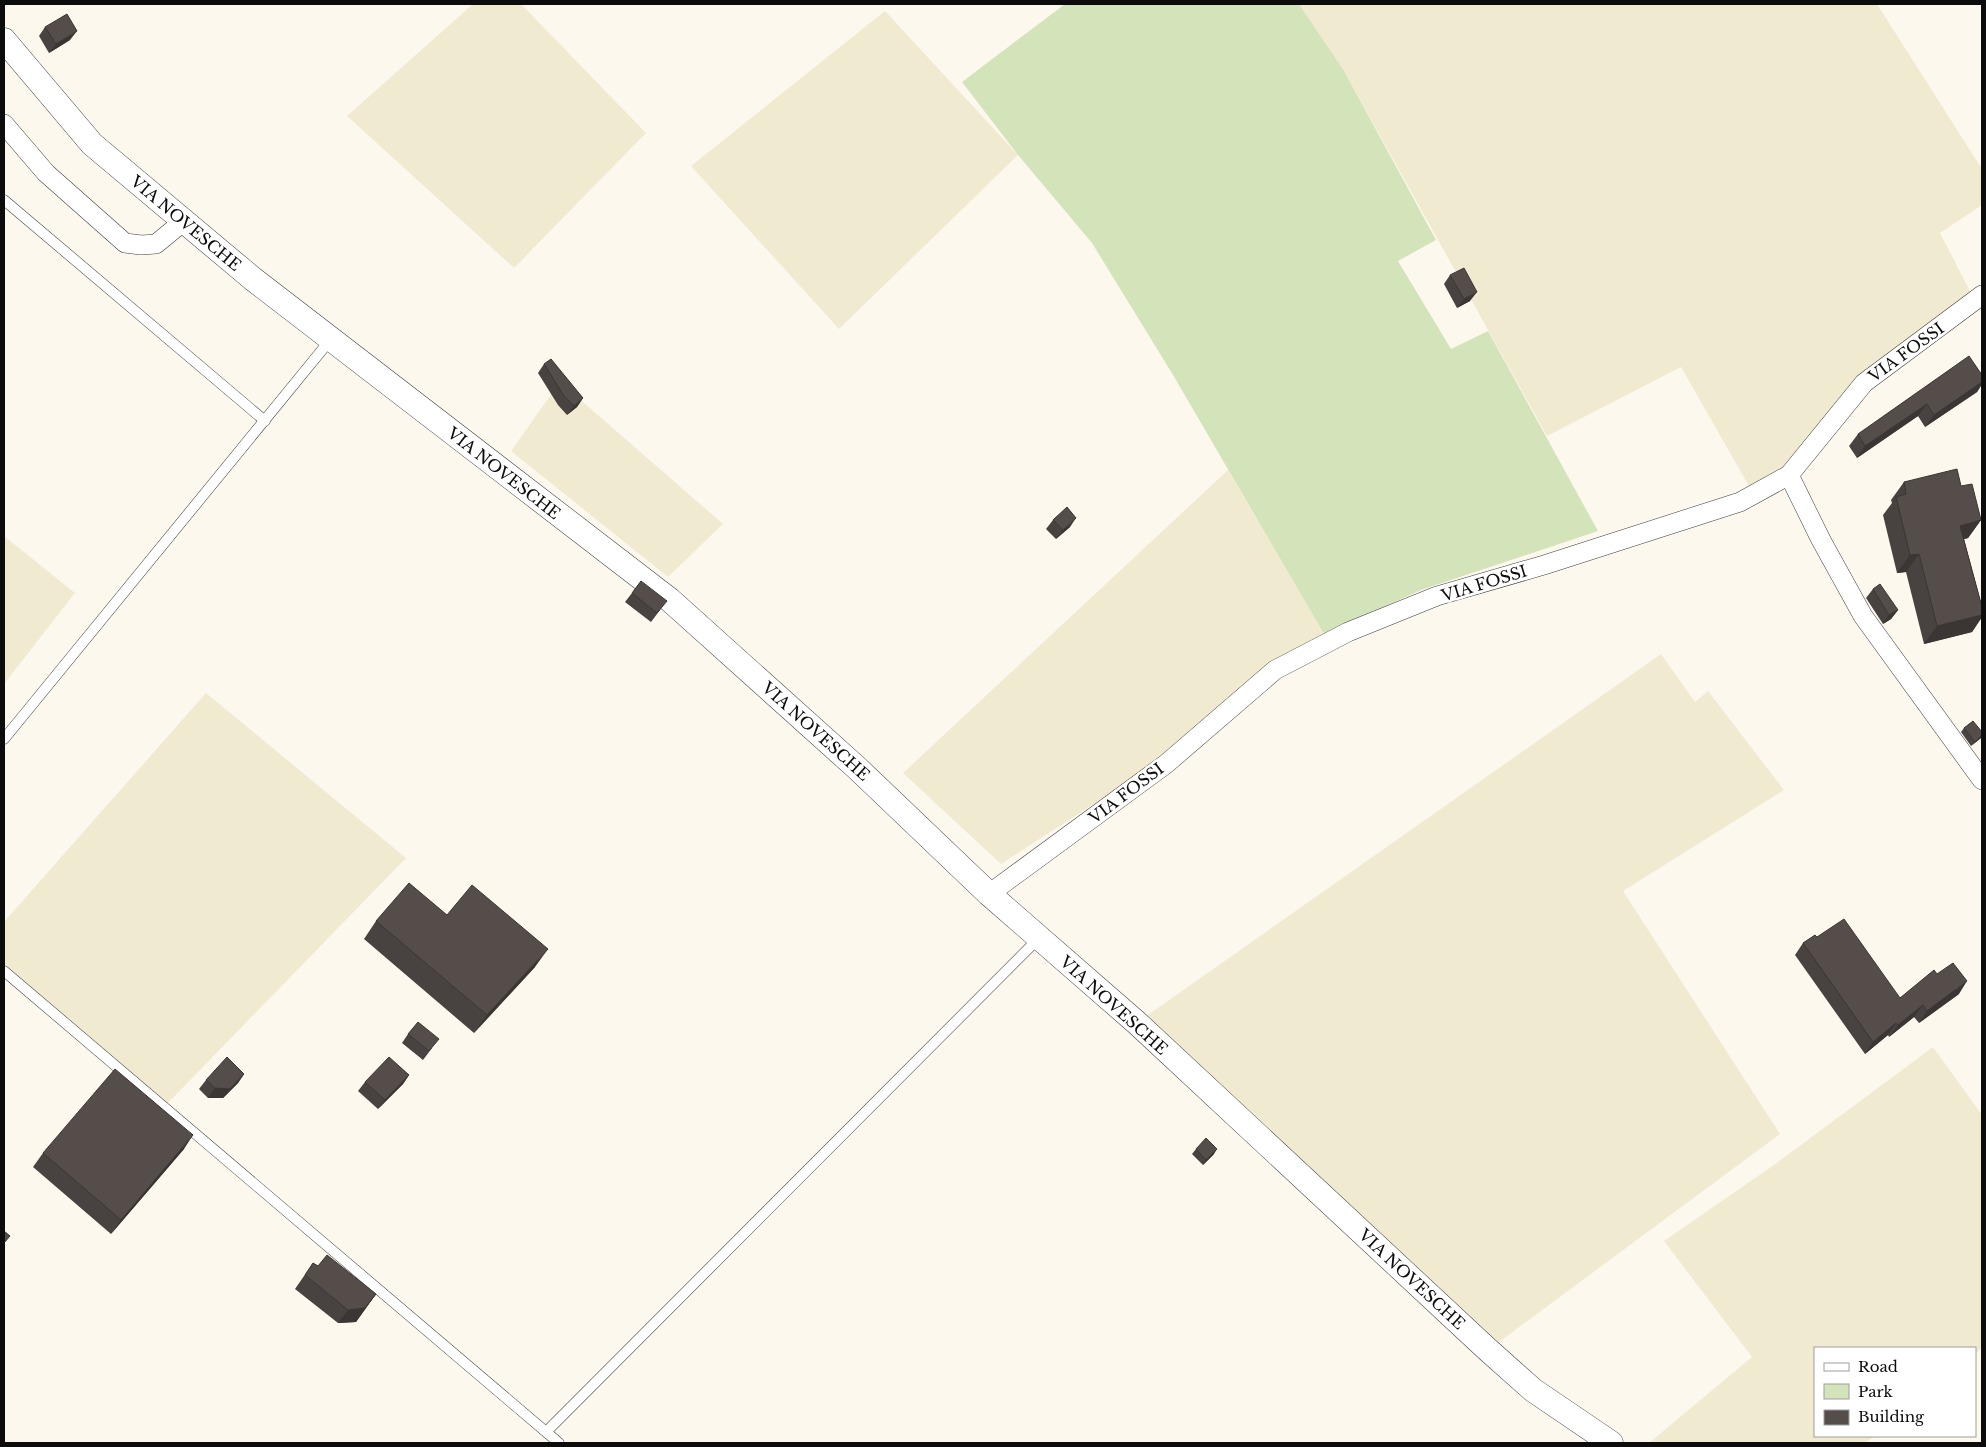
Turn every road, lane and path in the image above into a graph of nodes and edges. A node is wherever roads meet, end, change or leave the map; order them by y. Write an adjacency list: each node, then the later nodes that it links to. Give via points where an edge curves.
1 (4, 40): 4 (street, VIA NOVESCHE, via 92,144)
2 (4, 124): 4 (street, via 46,173 125,243 156,244)
3 (4, 200): 7 (lane)
4 (184, 221): 6 (street, VIA NOVESCHE)
5 (1982, 295): 8 (street, VIA FOSSI, via 1864,383)
6 (331, 339): 7 (lane); 11 (street, VIA NOVESCHE, via 670,600 857,768)
7 (265, 420): 9 (lane)
8 (1789, 475): 10 (street, via 1863,616); 11 (street, VIA FOSSI, via 1740,502 1437,596 1348,632 1275,670 1166,764)
9 (4, 739)
10 (1982, 780)
11 (989, 894): 12 (street, VIA NOVESCHE)
12 (1039, 938): 14 (lane); 16 (street, VIA NOVESCHE, via 1144,1030 1533,1390)
13 (4, 971): 14 (lane)
14 (546, 1432): 15 (lane)
15 (559, 1443)
16 (1611, 1443)

